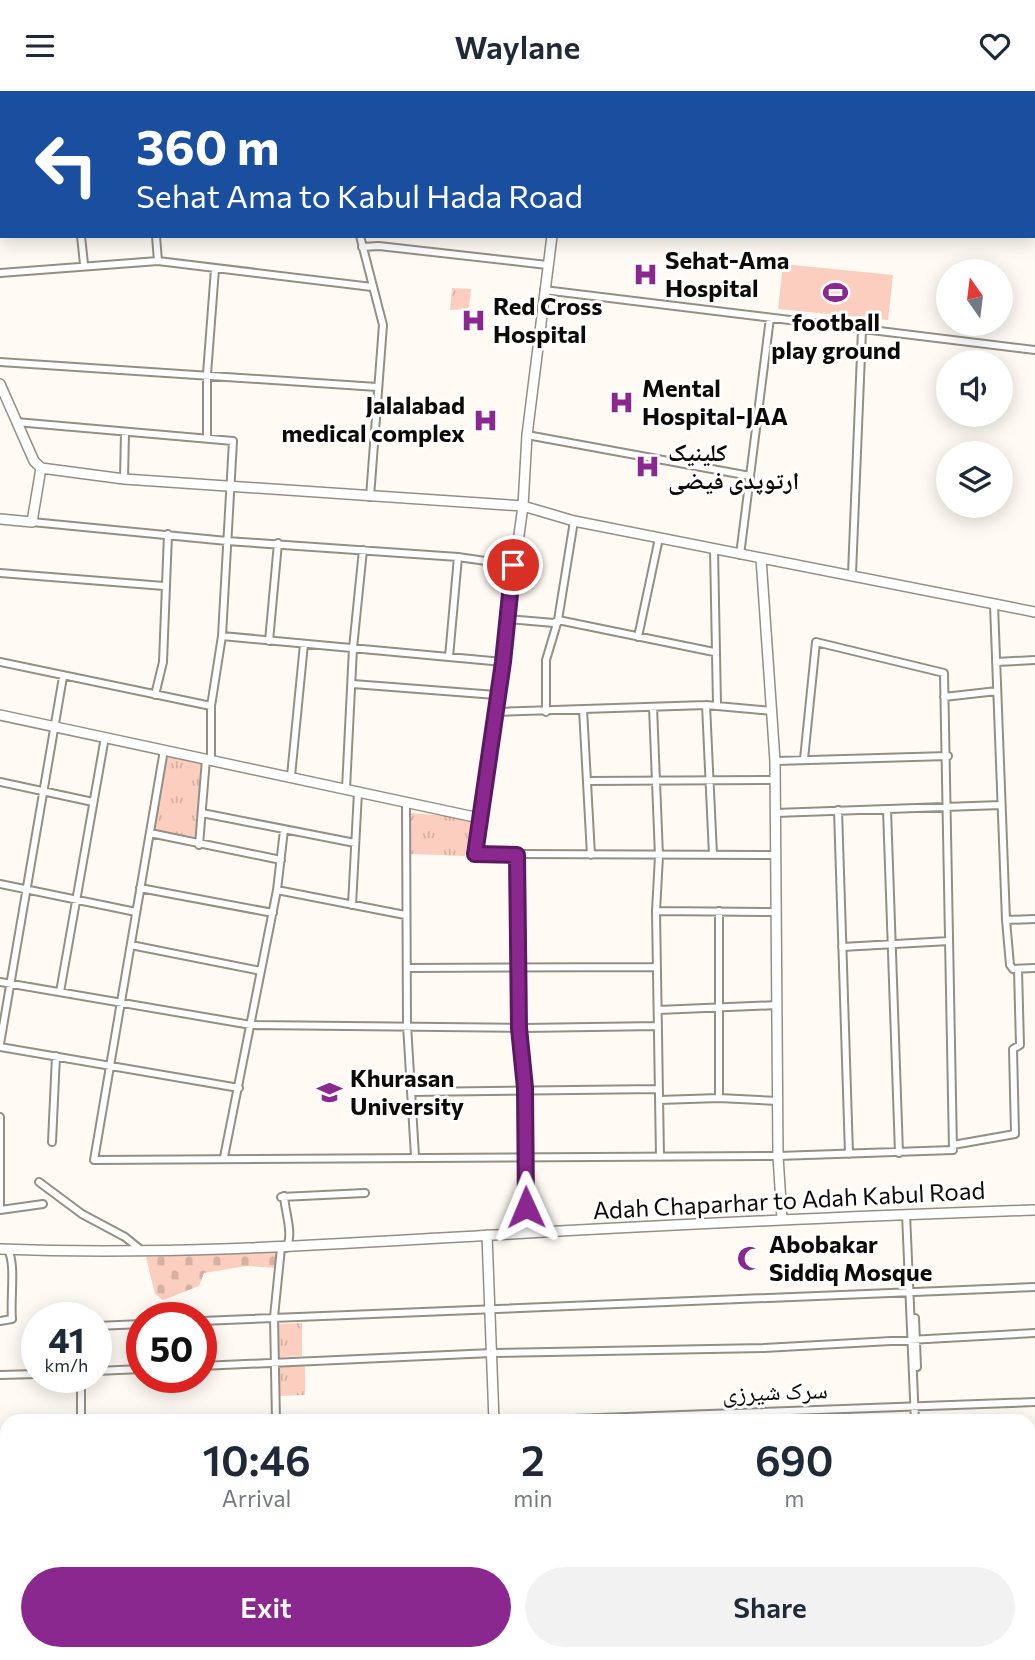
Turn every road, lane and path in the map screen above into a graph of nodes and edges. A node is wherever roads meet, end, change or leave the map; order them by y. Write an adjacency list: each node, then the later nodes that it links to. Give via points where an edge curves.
1 (81, 238): 7 (street)
2 (156, 238): 6 (street)
3 (360, 238): 5 (street)
4 (552, 238): 8 (main road)
5 (362, 247): 8 (street); 11 (street)
6 (158, 261): 7 (street); 9 (street)
7 (84, 264): 10 (street)
8 (547, 265): 12 (main road)
9 (215, 269): 11 (street); 17 (street)
10 (0, 273)
11 (372, 288): 19 (street, via 383,325)
12 (544, 290): 13 (street); 22 (main road)
13 (770, 319): 14 (street); 25 (street)
14 (862, 330): 15 (street); 44 (street)
15 (1035, 350)
16 (0, 362): 17 (street)
17 (207, 374): 19 (street); 23 (street)
18 (0, 384): 20 (main road)
19 (377, 387): 28 (street)
20 (16, 422): 21 (street); 24 (main road)
21 (125, 432): 23 (street); 26 (street)
22 (527, 435): 25 (street); 29 (main road)
23 (207, 437): 27 (street, via 233,441)
24 (41, 468): 26 (main road); 32 (main road)
25 (750, 476): 39 (street)
26 (124, 479): 27 (main road)
27 (231, 485): 28 (main road); 35 (street)
28 (370, 498): 29 (main road)
29 (523, 506): 31 (main road); 42 (main road)
30 (0, 519): 32 (main road)
31 (574, 521): 34 (main road); 49 (street)
32 (32, 522): 33 (street)
33 (169, 534): 35 (street); 45 (street)
34 (659, 538): 37 (main road); 51 (street)
35 (227, 541): 36 (street); 50 (street)
36 (278, 543): 38 (street); 52 (street)
37 (714, 549): 39 (main road); 55 (street)
38 (363, 550): 40 (street); 54 (street)
39 (740, 555): 41 (main road)
40 (458, 557): 42 (street); 56 (street)
41 (761, 558): 44 (main road); 72 (main road)
42 (513, 565): 48 (main road)
43 (0, 573): 45 (street)
44 (852, 574): 46 (main road)
45 (164, 586): 64 (street, via 163,662)
46 (994, 605): 47 (main road); 60 (street)
47 (1035, 612)
48 (507, 619): 49 (street); 59 (main road)
49 (558, 620): 51 (street); 74 (street, via 546,660)
50 (222, 636): 52 (street); 69 (street)
51 (638, 637): 55 (street)
52 (270, 641): 53 (street)
53 (304, 644): 54 (street); 83 (street)
54 (353, 648): 56 (street); 62 (street)
55 (714, 652): 68 (street)
56 (449, 657): 59 (street)
57 (1035, 660): 60 (street)
58 (0, 662): 61 (street)
59 (503, 662): 65 (main road)
60 (996, 662): 63 (street)
61 (63, 677): 64 (street); 76 (street)
62 (353, 684): 65 (street); 89 (street)
63 (997, 691): 66 (street); 95 (street)
64 (156, 695): 69 (street)
65 (496, 695): 73 (main road)
66 (944, 697): 79 (street); 81 (street, via 944,673 816,642)
67 (706, 705): 68 (street); 70 (street); 84 (street)
68 (717, 705): 72 (street)
69 (211, 706): 80 (street)
70 (653, 707): 71 (street); 85 (street)
71 (583, 709): 74 (street); 87 (street)
72 (772, 711): 82 (main road)
73 (496, 712): 74 (street); 100 (main road)
74 (546, 712)
75 (0, 715): 76 (main road)
76 (54, 726): 77 (main road); 90 (street)
77 (105, 737): 78 (main road); 92 (street)
78 (164, 750): 80 (main road); 102 (street)
79 (948, 755): 81 (street); 94 (street)
80 (208, 759): 83 (main road); 98 (street)
81 (804, 759): 82 (street)
82 (775, 761): 86 (main road)
83 (291, 776): 89 (main road)
84 (708, 779): 85 (street); 86 (street); 107 (street)
85 (654, 780): 87 (street); 109 (street)
86 (775, 780): 99 (main road)
87 (587, 781): 106 (street)
88 (0, 782): 90 (street)
89 (346, 789): 91 (main road)
90 (42, 792): 92 (street); 114 (street)
91 (358, 792): 93 (main road); 103 (street)
92 (93, 802): 115 (street)
93 (406, 802): 100 (main road); 122 (street)
94 (947, 805): 95 (street); 96 (street); 125 (street)
95 (1001, 805): 124 (street)
96 (887, 809): 97 (street); 126 (street)
97 (838, 810): 99 (street); 128 (street)
98 (202, 813): 101 (street); 104 (street)
99 (775, 813): 108 (main road)
100 (479, 818): 105 (main road, via 475,854)
101 (284, 830): 103 (street); 110 (street)
102 (150, 833): 104 (street); 112 (street)
103 (355, 843): 116 (street)
104 (200, 845): 110 (street)
105 (517, 855): 106 (street); 129 (main road)
106 (591, 855): 109 (street)
107 (713, 855): 108 (street); 109 (street)
108 (776, 855): 120 (main road)
109 (659, 856): 117 (street)
110 (281, 860): 113 (street)
111 (0, 884): 114 (street)
112 (140, 888): 119 (street); 121 (street)
113 (277, 890): 116 (street); 121 (street)
114 (25, 891): 115 (street); 136 (street)
115 (75, 900): 119 (street); 137 (street)
116 (352, 905): 122 (street)
117 (656, 911): 118 (street); 130 (street)
118 (719, 911): 120 (street); 140 (street)
119 (136, 912): 127 (street)
120 (776, 912): 139 (main road)
121 (273, 913): 134 (street)
122 (405, 915): 131 (street)
123 (1035, 919): 124 (street)
124 (1006, 920): 133 (street, via 1011,968)
125 (949, 941): 126 (street); 158 (street)
126 (892, 944): 128 (street); 159 (street)
127 (131, 945): 134 (street); 138 (street)
128 (842, 947): 160 (street)
129 (518, 967): 130 (street); 131 (street); 145 (main road)
130 (657, 967): 141 (street)
131 (407, 968): 143 (street)
132 (1035, 968): 133 (street)
133 (1018, 970): 158 (street, via 1020,1045 1013,1049 1015,1135)
134 (261, 971): 142 (street)
135 (0, 982): 136 (street)
136 (8, 983): 137 (street); 146 (street)
137 (60, 992): 138 (street)
138 (120, 1004): 142 (street); 148 (street)
139 (777, 1005): 140 (street); 155 (main road)
140 (719, 1007): 141 (street); 153 (street)
141 (658, 1010): 144 (street)
142 (251, 1025): 143 (street); 149 (street)
143 (407, 1025): 145 (street); 152 (street)
144 (658, 1026): 145 (street); 151 (street)
145 (519, 1028): 150 (main road)
146 (0, 1045): 147 (street)
147 (56, 1056): 148 (street); 157 (street)
148 (110, 1064): 149 (street); 164 (street, via 94,1160)
149 (239, 1088): 164 (street)
150 (525, 1088): 151 (street); 152 (street); 162 (main road)
151 (659, 1089): 154 (street)
152 (411, 1092): 161 (street)
153 (719, 1098): 154 (street); 155 (street)
154 (659, 1100): 165 (street)
155 (778, 1101): 163 (main road)
156 (0, 1117): 169 (street)
157 (52, 1142)
158 (953, 1145): 159 (street, via 953,1150)
159 (899, 1153): 160 (street)
160 (849, 1154): 163 (street)
161 (415, 1156): 162 (street); 164 (street)
162 (525, 1156): 165 (street); 173 (main road)
163 (778, 1156): 165 (street); 172 (main road)
164 (224, 1157)
165 (660, 1157)
166 (38, 1182): 177 (street)
167 (365, 1193): 175 (street, via 282,1197 289,1230)
168 (43, 1204): 169 (street)
169 (0, 1209)
170 (1035, 1210): 171 (main road, Adah Chaparhar to Adah Kabul Road)
171 (908, 1214): 172 (main road, Adah Chaparhar to Adah Kabul Road); 179 (street)
172 (782, 1219): 173 (main road, Adah Chaparhar to Adah Kabul Road)
173 (526, 1233): 174 (main road, Adah Chaparhar to Adah Kabul Road)
174 (487, 1235): 175 (main road, Adah Chaparhar to Adah Kabul Road); 180 (main road)
175 (283, 1248): 177 (main road, Adah Chaparhar to Adah Kabul Road); 181 (street)
176 (4, 1249): 177 (main road, Adah Chaparhar to Adah Kabul Road); 183 (street, via 13,1258 12,1319)
177 (144, 1253)
178 (1035, 1287): 179 (street)
179 (912, 1292): 180 (street); 185 (street)
180 (490, 1309): 181 (street); 186 (main road)
181 (274, 1317): 182 (street); 187 (street)
182 (217, 1320)
183 (0, 1321)
184 (1035, 1333): 185 (street)
185 (914, 1338): 186 (street, via 764,1348); 193 (street)
186 (492, 1353): 187 (street); 196 (main road)
187 (275, 1361): 188 (street); 195 (street)
188 (217, 1365)
189 (21, 1374): 190 (street)
190 (0, 1375)
191 (81, 1393): 194 (street)
192 (1035, 1402): 193 (street, سرک شیرزی)
193 (916, 1405): 197 (street, سرک شیرزی); 198 (street)
194 (81, 1414)
195 (276, 1414)
196 (494, 1414)
197 (692, 1414)
198 (917, 1414)

